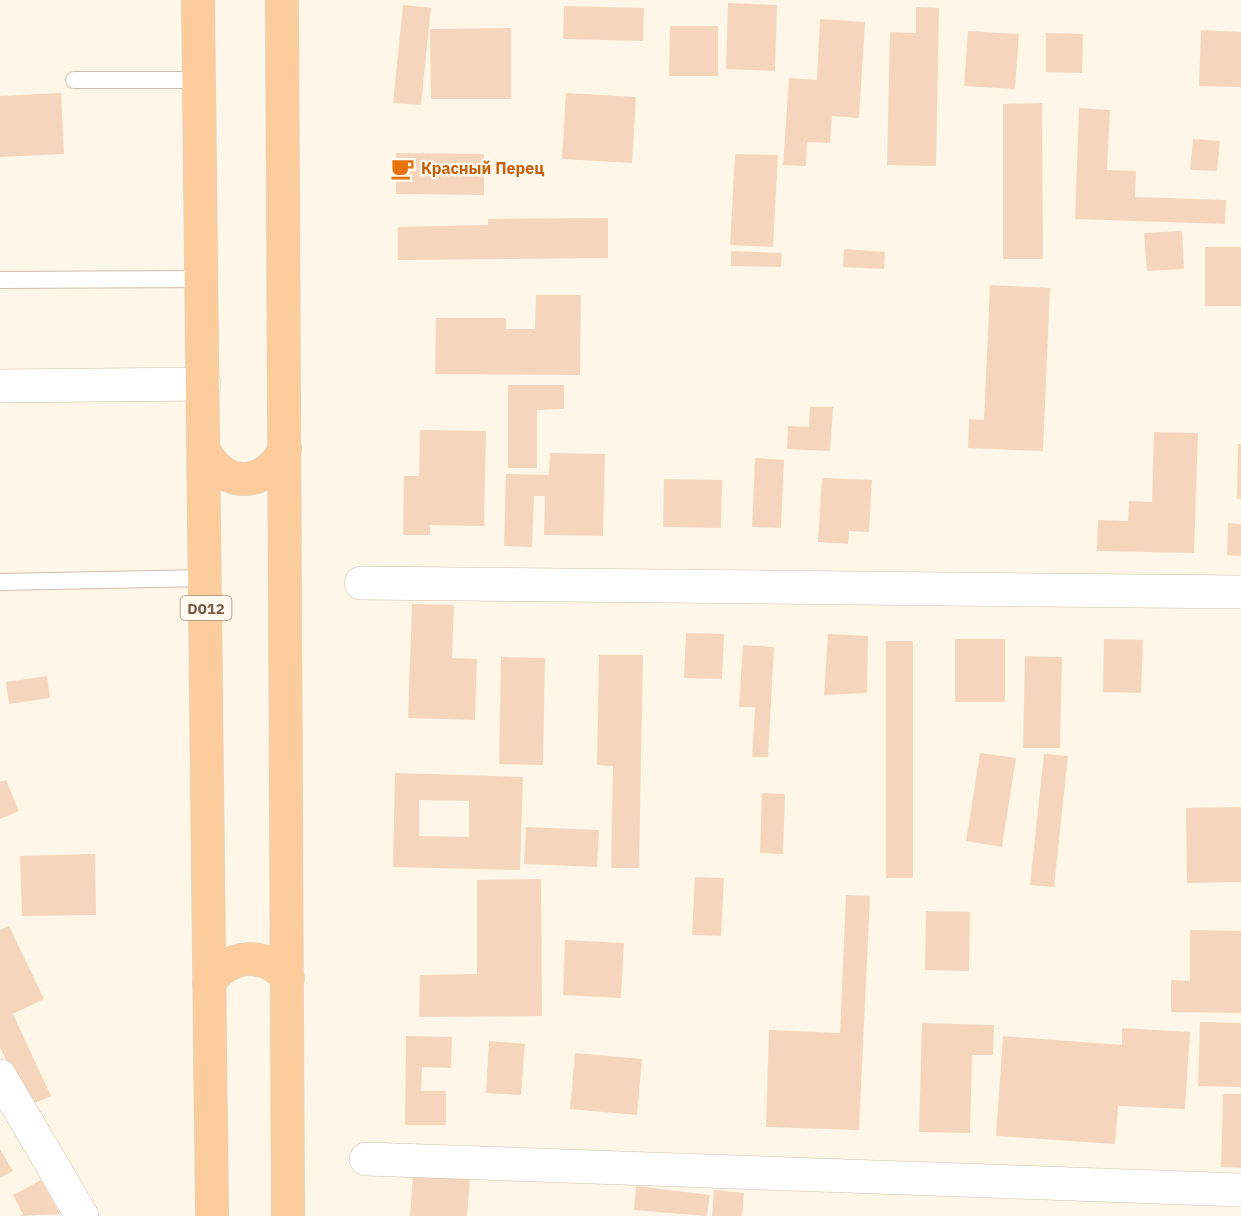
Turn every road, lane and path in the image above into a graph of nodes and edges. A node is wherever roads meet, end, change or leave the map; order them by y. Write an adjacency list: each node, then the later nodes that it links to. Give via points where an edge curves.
1 (198, 0): 4 (highway, D012)
2 (282, 0): 9 (highway)
3 (74, 80): 4 (lane)
4 (199, 80): 5 (highway, D012)
5 (202, 279): 6 (lane); 7 (highway, D012)
6 (0, 280)
7 (204, 384): 8 (street); 10 (highway, D012)
8 (0, 386)
9 (285, 449): 10 (highway, via 268,472 242,479 219,471); 15 (highway)
10 (205, 453): 11 (highway, D012)
11 (206, 578): 12 (lane); 16 (highway, D012)
12 (0, 582)
13 (361, 583): 14 (street)
14 (1241, 592)
15 (288, 978): 16 (highway, via 271,962 248,958 226,965); 22 (highway)
16 (209, 983): 21 (highway, D012)
17 (0, 1076): 20 (street)
18 (366, 1160): 19 (street)
19 (1241, 1190)
20 (82, 1216)
21 (212, 1216)
22 (288, 1216)

